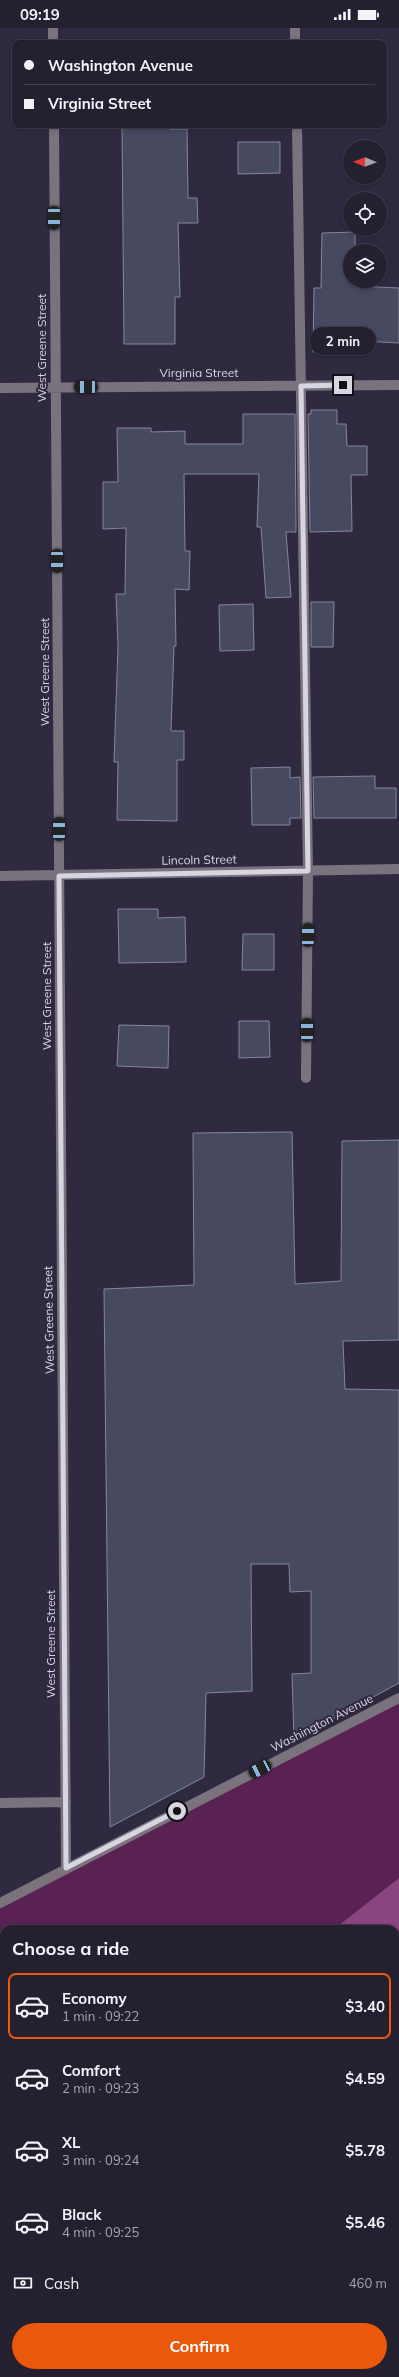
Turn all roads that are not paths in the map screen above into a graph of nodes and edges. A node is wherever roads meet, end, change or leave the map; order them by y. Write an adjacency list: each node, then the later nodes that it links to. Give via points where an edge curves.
1 (53, 28): 3 (street)
2 (295, 28): 4 (street)
3 (53, 40)
4 (295, 40)
5 (54, 128): 9 (street, West Greene Street)
6 (297, 128): 8 (street)
7 (399, 385): 8 (street, Virginia Street)
8 (301, 386): 9 (street, Virginia Street); 12 (street)
9 (55, 387): 10 (street, Virginia Street); 14 (street, West Greene Street)
10 (0, 388)
11 (399, 869): 12 (street, Lincoln Street)
12 (308, 871): 14 (street, Lincoln Street); 15 (street)
13 (0, 876): 14 (street, Lincoln Street)
14 (59, 876): 17 (street, West Greene Street)
15 (306, 1078)
16 (399, 1698): 19 (street, Washington Avenue)
17 (66, 1802): 18 (street); 19 (street, West Greene Street)
18 (0, 1803)
19 (66, 1868): 20 (street, Washington Avenue)
20 (0, 1903)

